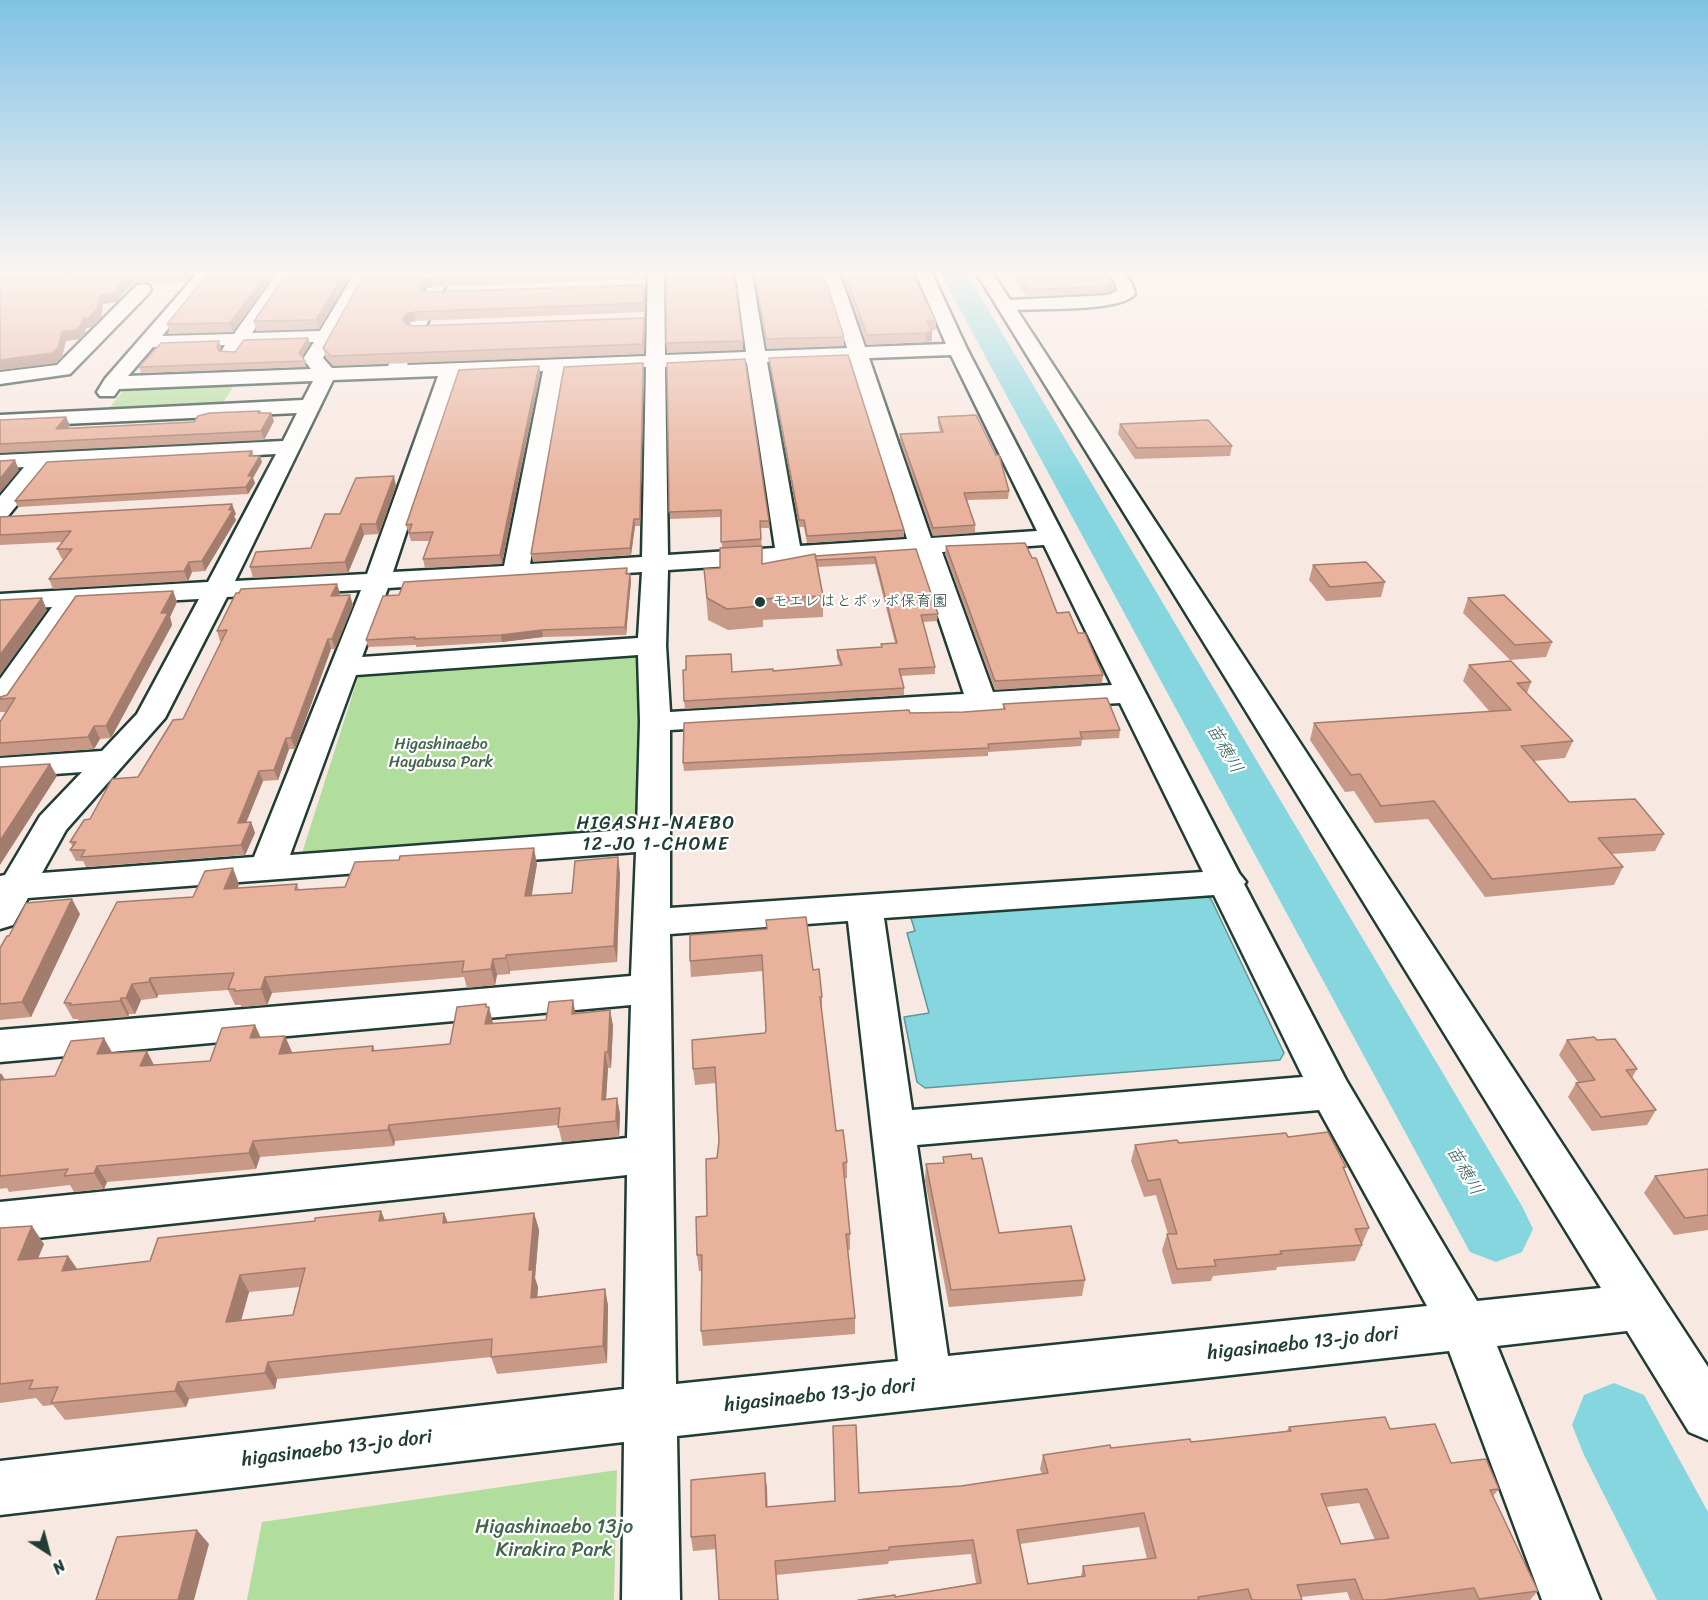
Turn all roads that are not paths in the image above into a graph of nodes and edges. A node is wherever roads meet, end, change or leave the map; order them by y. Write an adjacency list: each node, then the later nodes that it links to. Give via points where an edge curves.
1 (89, 344): 19 (street, via 63,370)
2 (147, 344): 21 (street)
3 (237, 344): 20 (street)
4 (323, 344): 18 (street, via 313,359)
5 (408, 344): 17 (street)
6 (654, 344): 14 (street)
7 (754, 344): 13 (street)
8 (855, 344): 12 (street)
9 (956, 344): 11 (street)
10 (1030, 344): 62 (street)
11 (958, 349): 12 (street); 33 (street)
12 (858, 353): 13 (street); 34 (street)
13 (756, 357): 14 (street); 35 (street)
14 (655, 361): 15 (street); 36 (street)
15 (554, 365): 16 (street); 37 (street)
16 (450, 369): 17 (street); 38 (street)
17 (394, 372): 18 (street)
18 (326, 374): 20 (street); 22 (street)
19 (0, 378)
20 (208, 379): 21 (street)
21 (112, 383): 23 (street)
22 (311, 406): 23 (street); 25 (street)
23 (87, 417): 24 (street)
24 (0, 422)
25 (291, 447): 26 (street); 28 (street)
26 (42, 460): 27 (street); 30 (street)
27 (0, 462)
28 (263, 503): 29 (street); 39 (street)
29 (237, 505)
30 (0, 511)
31 (24, 517): 32 (street)
32 (0, 518)
33 (1052, 537): 34 (street); 45 (street)
34 (924, 545): 35 (street); 46 (street)
35 (789, 554): 36 (street)
36 (655, 564): 37 (street); 42 (street)
37 (516, 573): 38 (street)
38 (377, 582): 39 (street); 43 (street)
39 (217, 589): 40 (street); 48 (street, via 150,718)
40 (72, 598): 41 (street); 44 (street)
41 (0, 602)
42 (652, 645): 43 (street); 47 (street)
43 (345, 667): 51 (street)
44 (5, 686)
45 (1131, 693): 46 (street); 52 (street)
46 (982, 703): 47 (street)
47 (655, 722): 50 (street)
48 (110, 760): 49 (street); 53 (street, via 52,824)
49 (0, 768)
50 (654, 839): 51 (street); 55 (street)
51 (268, 867): 53 (street)
52 (1228, 882): 54 (street); 58 (street)
53 (6, 897)
54 (864, 906): 55 (street); 59 (street)
55 (651, 922): 56 (street)
56 (651, 989): 57 (street); 60 (street)
57 (0, 1046)
58 (1332, 1092): 59 (street); 63 (street)
59 (893, 1129): 64 (street)
60 (649, 1154): 61 (street); 65 (street)
61 (0, 1222)
62 (1641, 1308): 63 (street, higasinaebo 13-jo dori); 66 (street)
63 (1464, 1325): 64 (street, higasinaebo 13-jo dori); 69 (street)
64 (926, 1385): 65 (street, higasinaebo 13-jo dori)
65 (649, 1413): 67 (street, higasinaebo 13-jo dori); 68 (street)
66 (1708, 1414)
67 (0, 1488)
68 (651, 1600)
69 (1571, 1600)

